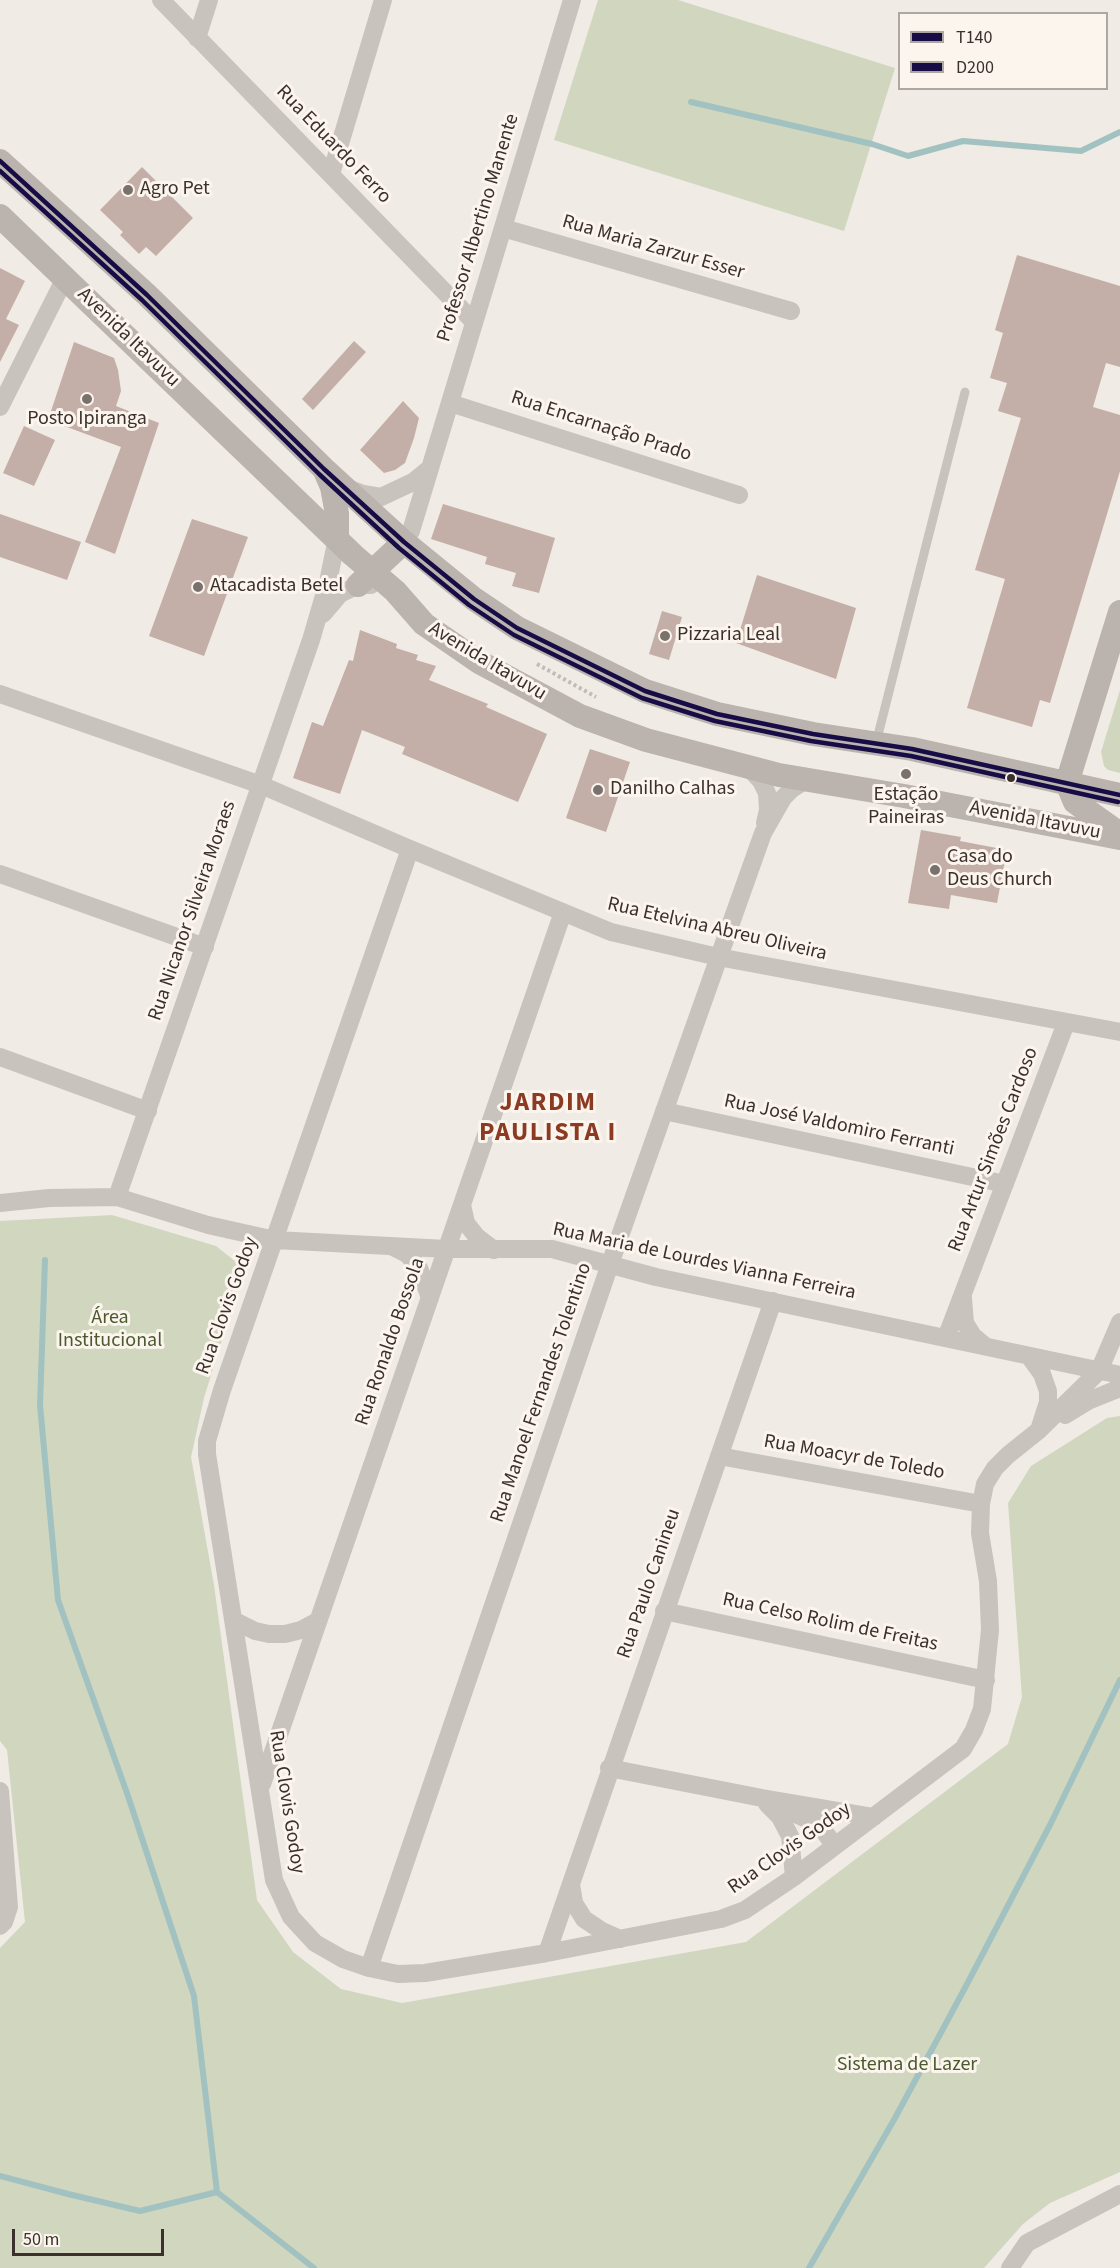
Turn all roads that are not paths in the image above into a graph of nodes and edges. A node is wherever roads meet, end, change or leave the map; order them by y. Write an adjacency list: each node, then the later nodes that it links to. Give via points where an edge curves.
1 (161, 0): 5 (street, Rua Eduardo Ferro)
2 (209, 0): 5 (street)
3 (383, 0): 7 (street)
4 (572, 0): 9 (street, Professor Albertino Manente)
5 (197, 38): 7 (street, Rua Eduardo Ferro)
6 (0, 161): 16 (main road, via 147,295)
7 (331, 174): 12 (street, Rua Eduardo Ferro)
8 (0, 216): 10 (main road, Avenida Itavuvu)
9 (503, 228): 11 (street, Rua Maria Zarzur Esser); 12 (street, Professor Albertino Manente)
10 (65, 278): 15 (street); 20 (main road, Avenida Itavuvu)
11 (791, 311)
12 (474, 322): 14 (street, Professor Albertino Manente)
13 (965, 392): 26 (lane)
14 (450, 403): 17 (street, Professor Albertino Manente); 19 (street, Rua Encarnação Prado)
15 (0, 407)
16 (324, 469): 18 (main road); 20 (main road, via 332,487)
17 (429, 469): 18 (street, via 381,497); 21 (street, Professor Albertino Manente, via 411,531)
18 (344, 486): 21 (main road)
19 (739, 495)
20 (337, 538): 22 (main road, Avenida Itavuvu); 24 (street, Rua Nicanor Silveira Moraes)
21 (404, 542): 22 (main road); 26 (main road, via 517,628 645,691 717,714)
22 (366, 578): 24 (street, Rua Nicanor Silveira Moraes, via 326,608); 27 (main road, Avenida Itavuvu, via 395,591 424,624 479,662 580,716 646,740)
23 (1120, 612): 29 (main road)
24 (311, 640): 30 (street, Rua Nicanor Silveira Moraes)
25 (0, 694): 30 (street, Rua Etelvina Abreu Oliveira)
26 (876, 743): 29 (main road)
27 (750, 769): 28 (main road, Avenida Itavuvu); 32 (street, Rua Manoel Fernandes Tolentino, via 767,793)
28 (806, 780): 32 (street, Rua Manoel Fernandes Tolentino, via 783,798); 33 (main road, Avenida Itavuvu)
29 (1067, 783): 31 (main road); 33 (main road, Avenida Itavuvu, via 1075,802)
30 (261, 785): 34 (street, Rua Etelvina Abreu Oliveira); 37 (street, Rua Nicanor Silveira Moraes)
31 (1120, 795)
32 (763, 833): 38 (street, Rua Manoel Fernandes Tolentino)
33 (1120, 836)
34 (410, 849): 36 (street, Rua Etelvina Abreu Oliveira); 48 (street, Rua Clovis Godoy)
35 (0, 874): 37 (street)
36 (563, 912): 38 (street, Rua Etelvina Abreu Oliveira, via 611,932); 47 (street, Rua Ronaldo Bossola)
37 (205, 946): 42 (street, Rua Nicanor Silveira Moraes)
38 (718, 957): 39 (street, Rua Etelvina Abreu Oliveira); 43 (street, Rua Manoel Fernandes Tolentino)
39 (1066, 1023): 40 (street, Rua Etelvina Abreu Oliveira); 44 (street, Rua Artur Simões Cardoso)
40 (1120, 1032)
41 (0, 1057): 42 (street)
42 (148, 1111): 45 (street, Rua Nicanor Silveira Moraes)
43 (664, 1111): 44 (street, Rua José Valdomiro Ferranti); 52 (street, Rua Manoel Fernandes Tolentino)
44 (1005, 1184): 53 (street, Rua Artur Simões Cardoso)
45 (117, 1197): 46 (street, Rua Maria de Lourdes Vianna Ferreira, via 49,1197); 48 (street, Rua Maria de Lourdes Vianna Ferreira, via 208,1225)
46 (0, 1203)
47 (462, 1205): 50 (street, Rua Ronaldo Bossola); 51 (street, via 466,1223)
48 (275, 1240): 49 (street, Rua Maria de Lourdes Vianna Ferreira); 65 (street, Rua Clovis Godoy, via 207,1442)
49 (389, 1245): 50 (street, Rua Maria de Lourdes Vianna Ferreira); 54 (street, via 407,1254 419,1268)
50 (447, 1249): 51 (street, Rua Maria de Lourdes Vianna Ferreira); 54 (street, Rua Ronaldo Bossola)
51 (494, 1250): 52 (street, Rua Maria de Lourdes Vianna Ferreira, via 552,1250)
52 (610, 1264): 55 (street, Rua Maria de Lourdes Vianna Ferreira); 79 (street, Rua Manoel Fernandes Tolentino)
53 (963, 1293): 57 (street, Rua Artur Simões Cardoso); 58 (street, Rua Artur Simões Cardoso, via 966,1323)
54 (430, 1298): 66 (street, Rua Ronaldo Bossola)
55 (773, 1301): 57 (street, Rua Maria de Lourdes Vianna Ferreira); 62 (street, Rua Paulo Canineu)
56 (1120, 1322): 60 (street)
57 (946, 1338): 58 (street, Rua Maria de Lourdes Vianna Ferreira)
58 (985, 1347): 59 (street, Rua Maria de Lourdes Vianna Ferreira)
59 (1029, 1356): 60 (street, Rua Maria de Lourdes Vianna Ferreira); 61 (street, via 1042,1374 1048,1392)
60 (1113, 1377): 61 (street, Rua Clovis Godoy); 61 (street, Rua Clovis Godoy, via 1088,1401)
61 (1038, 1431): 63 (street, Rua Clovis Godoy, via 995,1468 985,1485)
62 (719, 1456): 63 (street, Rua Moacyr de Toledo); 64 (street, Rua Paulo Canineu)
63 (981, 1504): 67 (street, Rua Clovis Godoy, via 980,1533 990,1630)
64 (664, 1611): 67 (street, Rua Celso Rolim de Freitas); 68 (street, Rua Paulo Canineu)
65 (234, 1620): 66 (street, via 255,1631 277,1634 301,1630); 69 (street, Rua Clovis Godoy)
66 (318, 1621): 69 (street, Rua Ronaldo Bossola)
67 (986, 1680): 72 (street, Rua Clovis Godoy, via 982,1709 963,1749)
68 (609, 1768): 71 (street); 75 (street, Rua Paulo Canineu)
69 (261, 1787): 79 (street, Rua Clovis Godoy, via 274,1880 291,1917 315,1943)
70 (0, 1791): 76 (street, via 9,1907)
71 (762, 1798): 72 (street); 73 (street, via 811,1821); 74 (street, via 780,1817 790,1836)
72 (874, 1817): 73 (street, Rua Clovis Godoy)
73 (835, 1846): 74 (street, Rua Clovis Godoy)
74 (794, 1877): 77 (street, Rua Clovis Godoy, via 735,1915)
75 (571, 1882): 77 (street, via 574,1903 584,1919); 78 (street, Rua Paulo Canineu)
76 (0, 1926)
77 (620, 1939): 78 (street, Rua Clovis Godoy)
78 (547, 1953): 79 (street, Rua Clovis Godoy, via 425,1973 398,1974)
79 (369, 1968)
80 (1120, 2193): 81 (street, via 1027,2242)
81 (1010, 2268)

